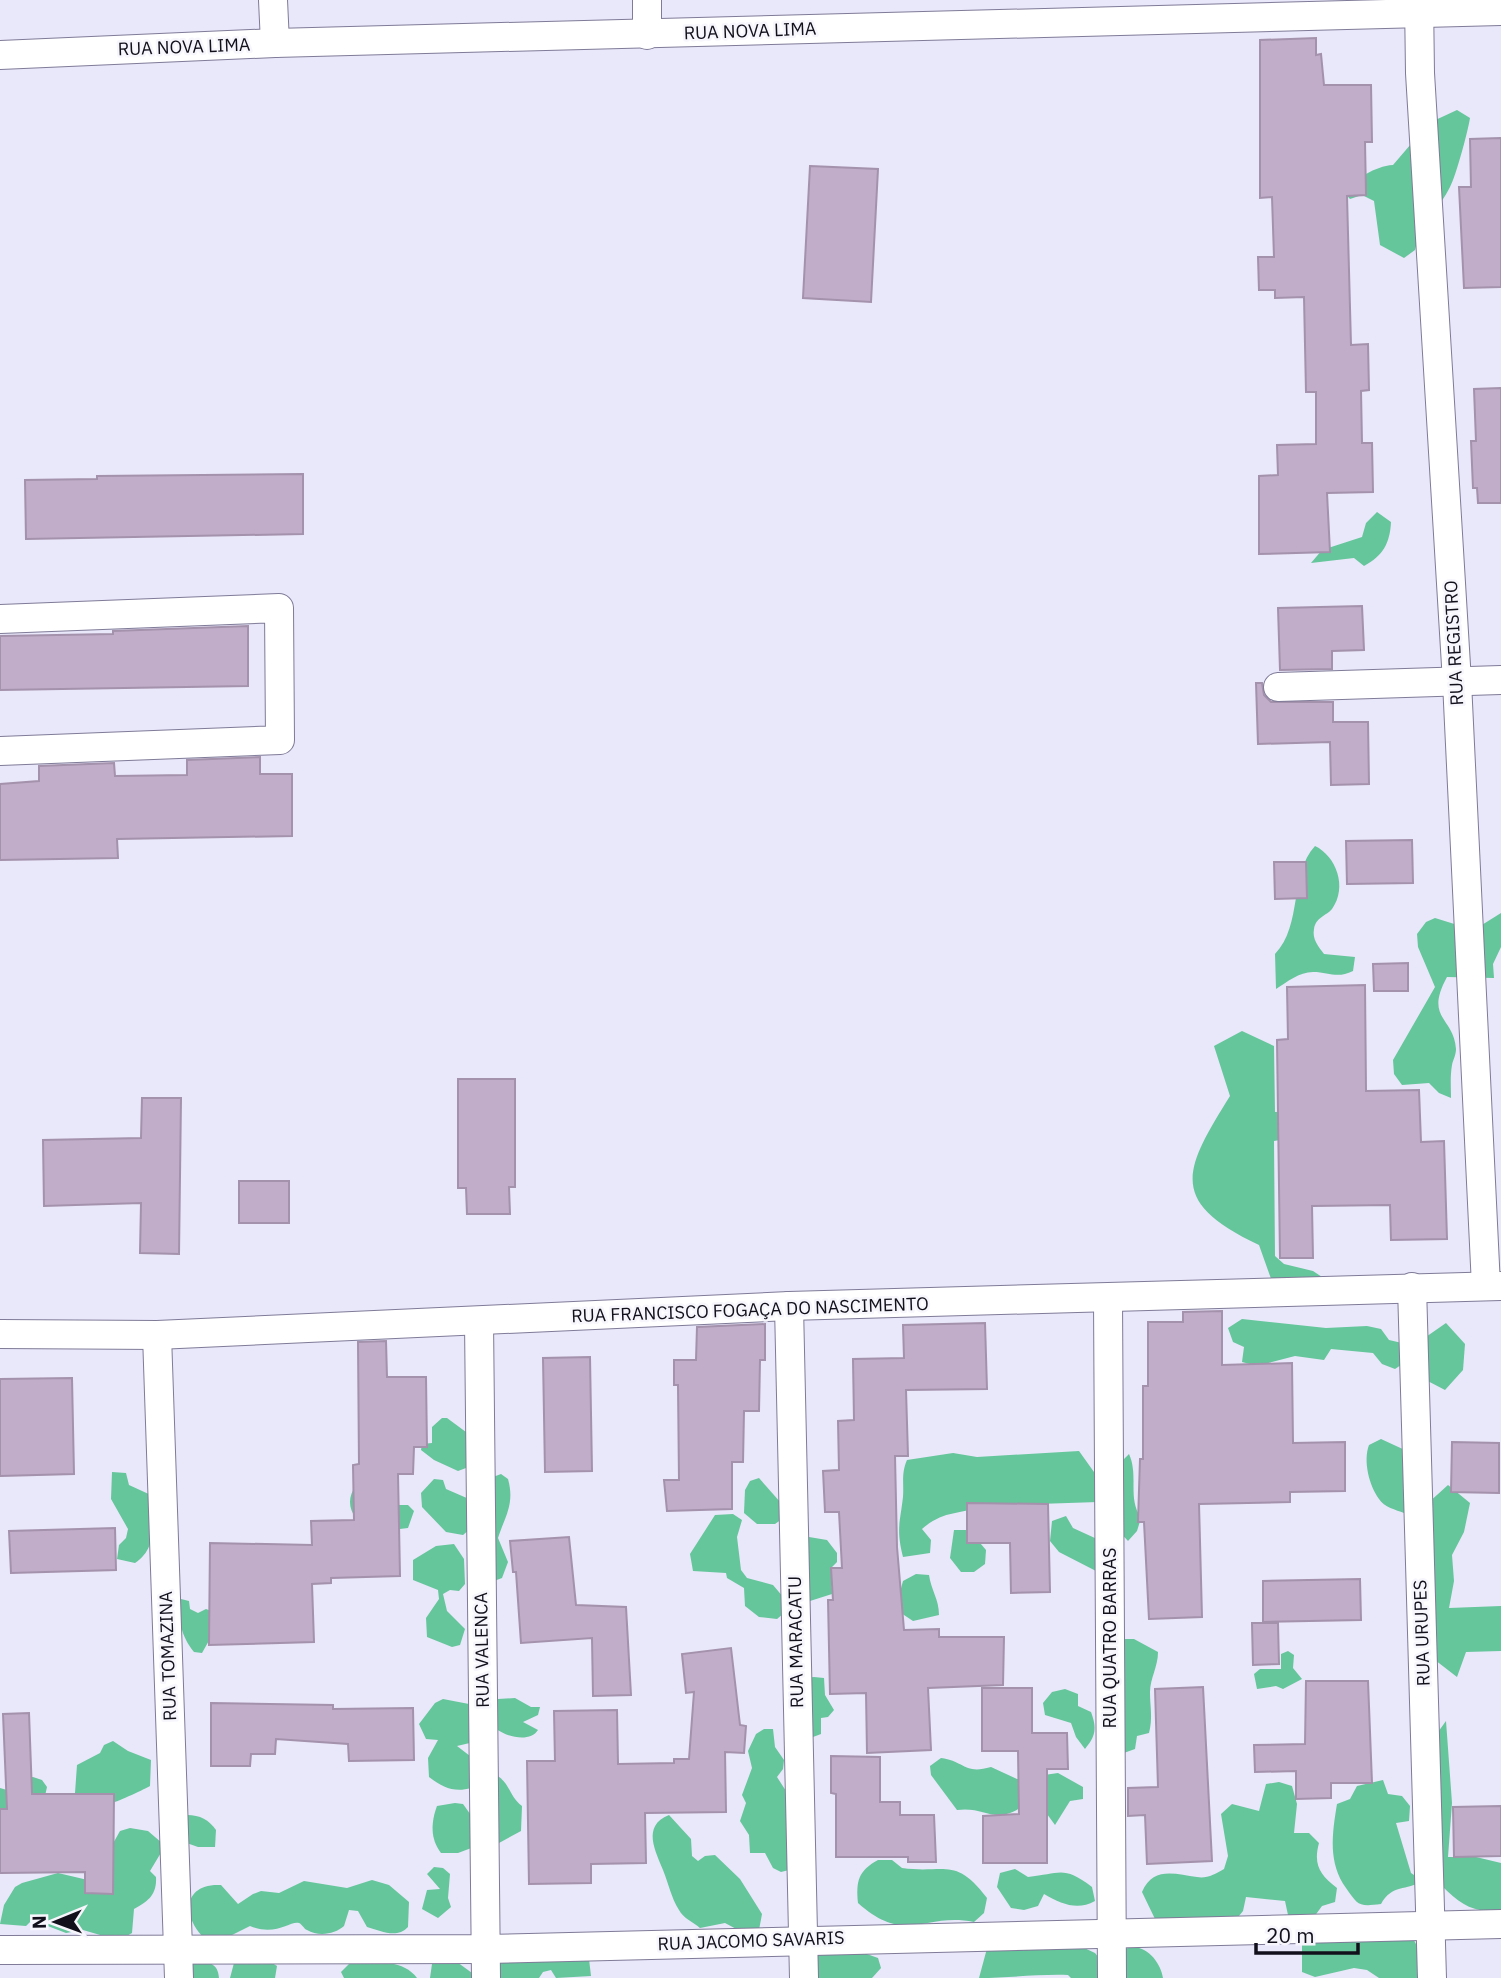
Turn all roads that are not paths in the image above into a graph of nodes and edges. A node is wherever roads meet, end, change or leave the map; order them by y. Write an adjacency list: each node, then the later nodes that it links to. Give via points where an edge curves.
1 (273, 0): 7 (street)
2 (647, 0): 6 (street)
3 (1419, 6): 4 (street, RUA NOVA LIMA); 5 (street, RUA NOVA LIMA); 11 (street, RUA REGISTRO)
4 (1038, 11): 6 (street, RUA NOVA LIMA)
5 (1501, 11)
6 (647, 35): 7 (street, RUA NOVA LIMA)
7 (275, 43): 8 (street, RUA NOVA LIMA)
8 (0, 55)
9 (0, 618): 13 (street, via 279,608 280,740)
10 (1501, 680): 11 (street)
11 (1457, 681): 12 (street); 14 (street, RUA REGISTRO)
12 (1278, 687)
13 (0, 751)
14 (1494, 1286): 15 (street, RUA FRANCISCO FOGAÇA DO NASCIMENTO)
15 (1412, 1287): 16 (street, RUA FRANCISCO FOGAÇA DO NASCIMENTO); 22 (street, RUA URUPES)
16 (1108, 1299): 17 (street, RUA FRANCISCO FOGAÇA DO NASCIMENTO); 23 (street, RUA QUATRO BARRAS)
17 (789, 1306): 18 (street, RUA FRANCISCO FOGAÇA DO NASCIMENTO); 24 (street, RUA MARACATU)
18 (479, 1321): 20 (street, RUA FRANCISCO FOGAÇA DO NASCIMENTO); 25 (street, RUA VALENCA)
19 (0, 1334): 20 (street, RUA FRANCISCO FOGAÇA DO NASCIMENTO)
20 (157, 1335): 27 (street, RUA TOMAZINA)
21 (1501, 1924): 22 (street, RUA JACOMO SAVARIS)
22 (1431, 1926): 23 (street, RUA JACOMO SAVARIS); 31 (street, RUA URUPES)
23 (1111, 1932): 24 (street, RUA JACOMO SAVARIS); 30 (street, RUA QUATRO BARRAS)
24 (803, 1939): 25 (street, RUA JACOMO SAVARIS); 29 (street, RUA MARACATU)
25 (485, 1949): 27 (street, RUA JACOMO SAVARIS); 28 (street, RUA VALENCA)
26 (0, 1950): 27 (street, RUA JACOMO SAVARIS)
27 (179, 1964)
28 (486, 1978)
29 (804, 1978)
30 (1112, 1978)
31 (1432, 1978)

